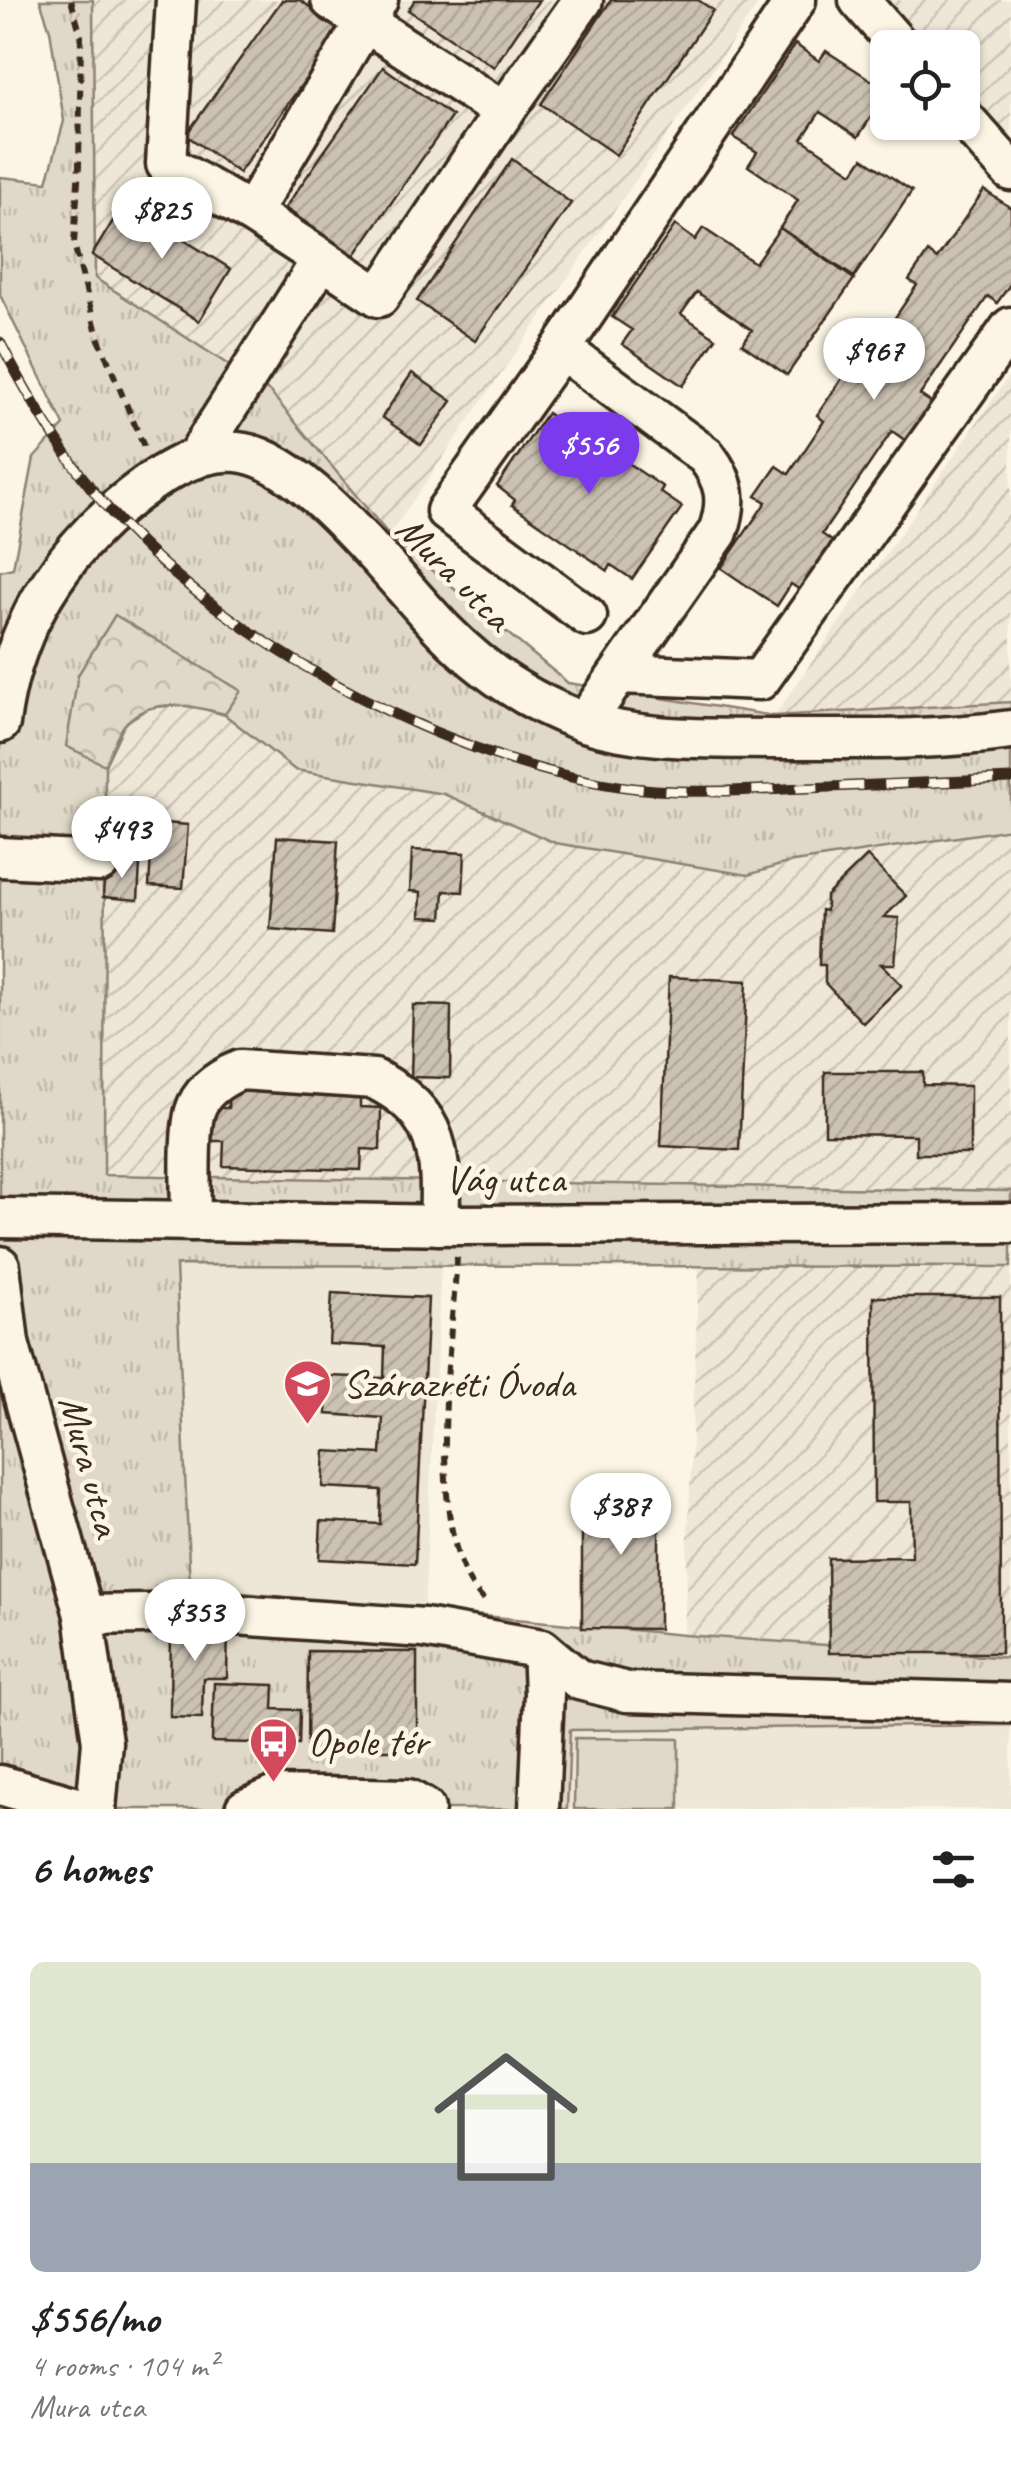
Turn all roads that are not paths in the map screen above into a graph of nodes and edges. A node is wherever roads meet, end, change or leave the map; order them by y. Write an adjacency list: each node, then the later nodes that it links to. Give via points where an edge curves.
1 (176, 0): 11 (street, via 166,164)
2 (331, 0): 6 (street)
3 (583, 0): 8 (street)
4 (796, 0): 14 (street)
5 (859, 0): 7 (street)
6 (371, 11): 8 (street); 11 (street)
7 (885, 30)
8 (504, 112): 12 (street, via 379,297)
9 (980, 136): 10 (street)
10 (1011, 170)
11 (251, 213): 12 (street)
12 (322, 259): 15 (street)
13 (1011, 326): 17 (street, via 760,680)
14 (561, 349): 16 (street, via 446,510); 17 (street, via 706,456 726,492 718,532)
15 (195, 459): 18 (street, Mura utca, via 240,452 292,474 486,669); 19 (street, Mura utca, via 112,513 57,572 23,631)
16 (587, 616)
17 (620, 674): 18 (street)
18 (584, 722): 20 (street, Mura utca, via 680,738 909,740)
19 (0, 723)
20 (1011, 730)
21 (0, 857): 22 (street)
22 (100, 862)
23 (0, 1218): 24 (street, Vág utca)
24 (191, 1221): 26 (street, Vág utca); 26 (street, via 195,1112 204,1094 240,1070 374,1079 392,1088 415,1106 438,1144)
25 (1011, 1223): 26 (street, Vág utca)
26 (449, 1225)
27 (0, 1266): 28 (street, Mura utca, via 9,1343)
28 (84, 1615): 29 (street, via 208,1613 424,1628); 33 (street, Mura utca, via 102,1742)
29 (542, 1649): 30 (street, via 579,1680 627,1692); 36 (street)
30 (1011, 1703)
31 (0, 1785): 32 (street)
32 (84, 1809)
33 (96, 1809)
34 (245, 1809): 35 (street, via 276,1796 408,1799)
35 (425, 1809)
36 (539, 1809)

